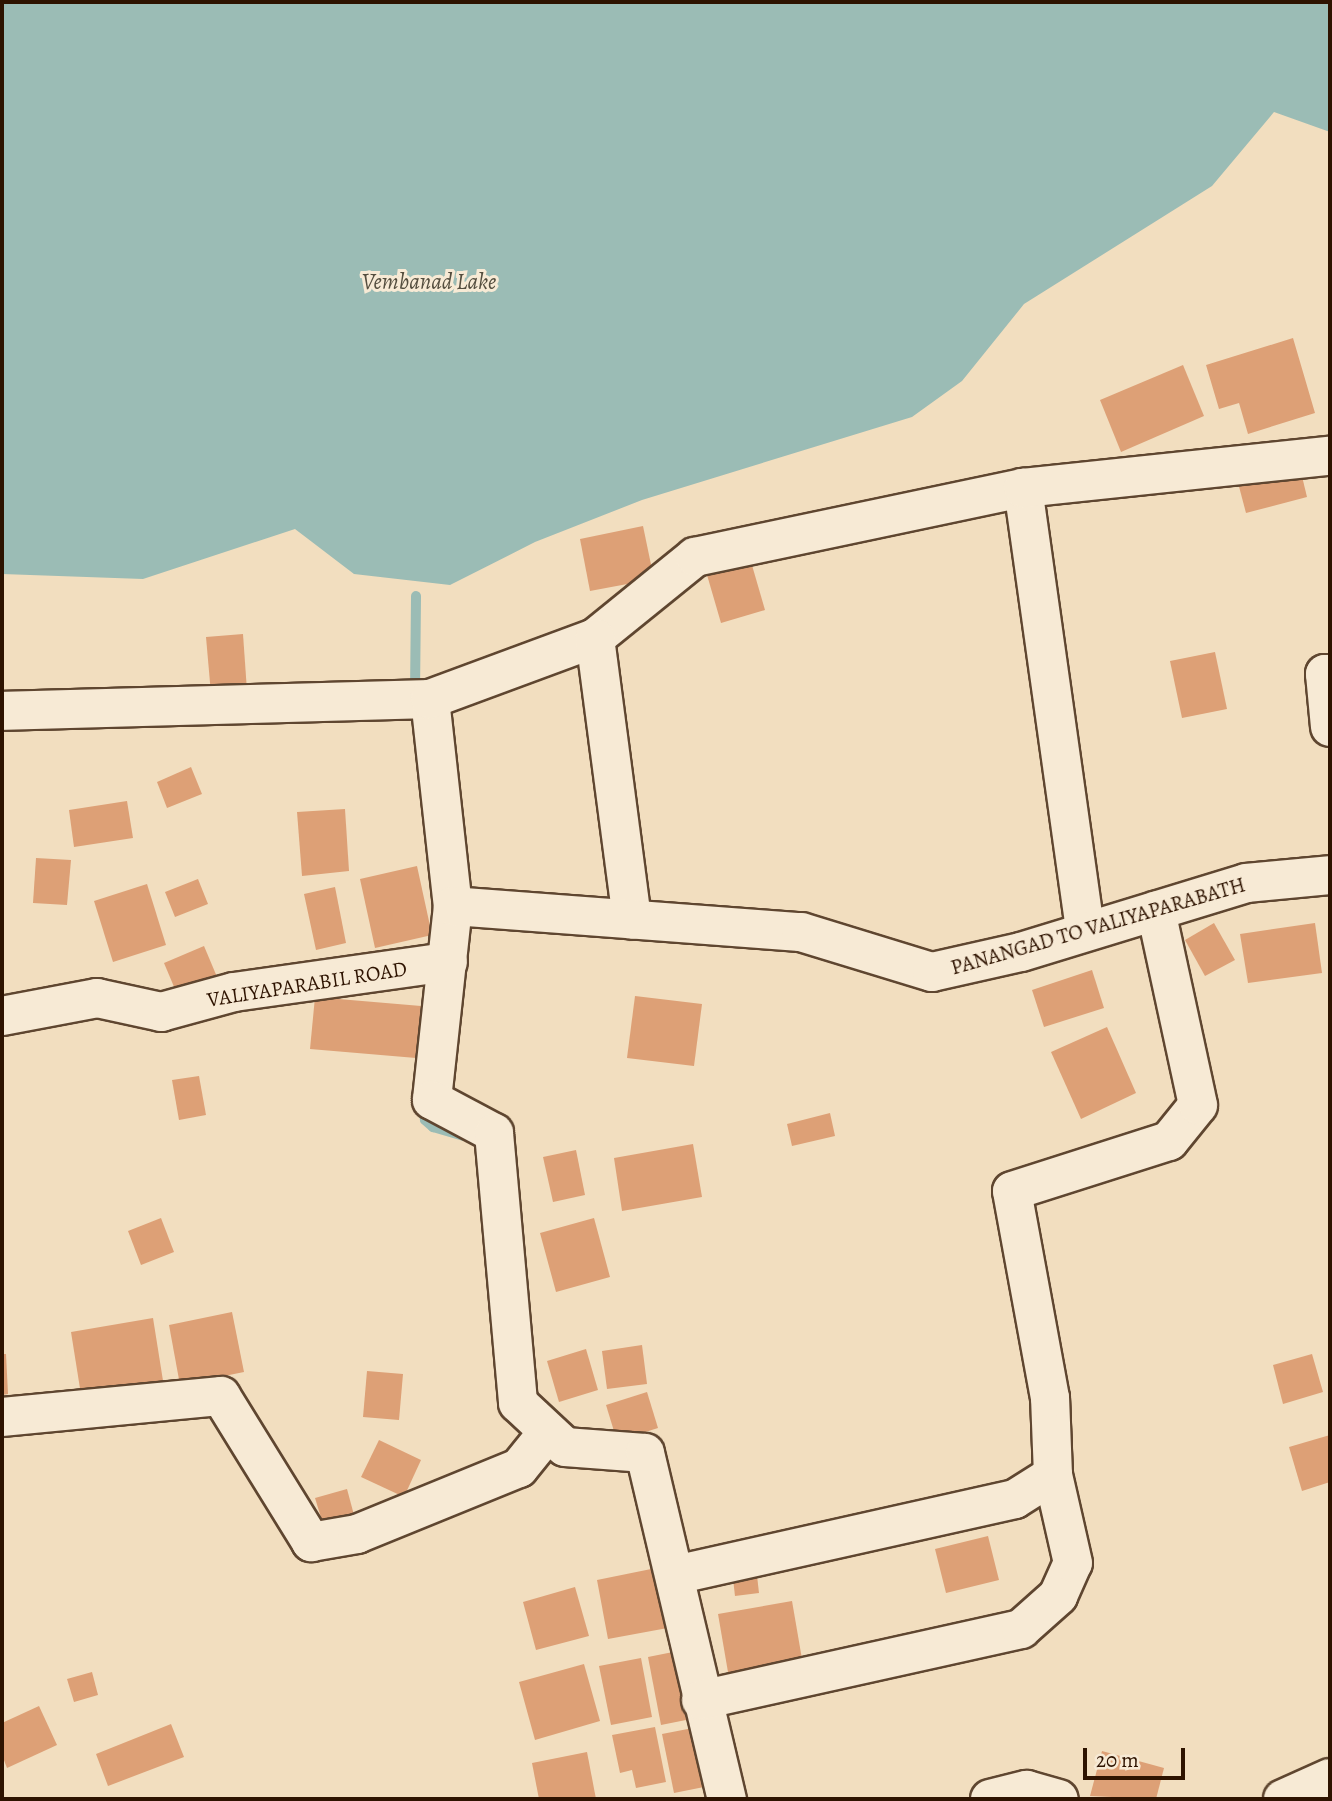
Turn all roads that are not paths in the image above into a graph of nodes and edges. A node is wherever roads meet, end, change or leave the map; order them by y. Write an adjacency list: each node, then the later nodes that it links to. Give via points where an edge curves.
1 (1330, 456): 2 (street)
2 (1023, 488): 3 (street, via 695,557); 12 (street)
3 (596, 638): 5 (street); 11 (street)
4 (1330, 674): 7 (street, via 1325,674)
5 (430, 699): 6 (street); 9 (street)
6 (2, 711)
7 (1330, 727)
8 (1330, 875): 10 (street, PANANGAD TO VALIYAPARABATH, via 1247,883)
9 (453, 906): 11 (street, PANANGAD TO VALIYAPARABATH); 13 (street)
10 (1156, 910): 12 (street, PANANGAD TO VALIYAPARABATH); 17 (street, via 1198,1105 1169,1141 1012,1191 1050,1398)
11 (632, 920): 12 (street, PANANGAD TO VALIYAPARABATH, via 801,932 932,972)
12 (1085, 931)
13 (448, 962): 14 (street, VALIYAPARABIL ROAD, via 234,992 161,1012 97,998); 16 (street, via 436,1033 432,1100 494,1133 518,1403)
14 (2, 1016)
15 (2, 1417): 16 (street, via 221,1396 311,1542 357,1534 519,1468)
16 (548, 1432): 18 (street, via 565,1447 645,1453)
17 (1053, 1475): 18 (street, via 1015,1499); 19 (street, via 1073,1563 1058,1596 1021,1629)
18 (675, 1575): 19 (street)
19 (701, 1700): 21 (street)
20 (1330, 1778): 24 (street)
21 (727, 1799)
22 (990, 1799): 23 (street, via 1027,1790)
23 (1059, 1799)
24 (1283, 1799)

